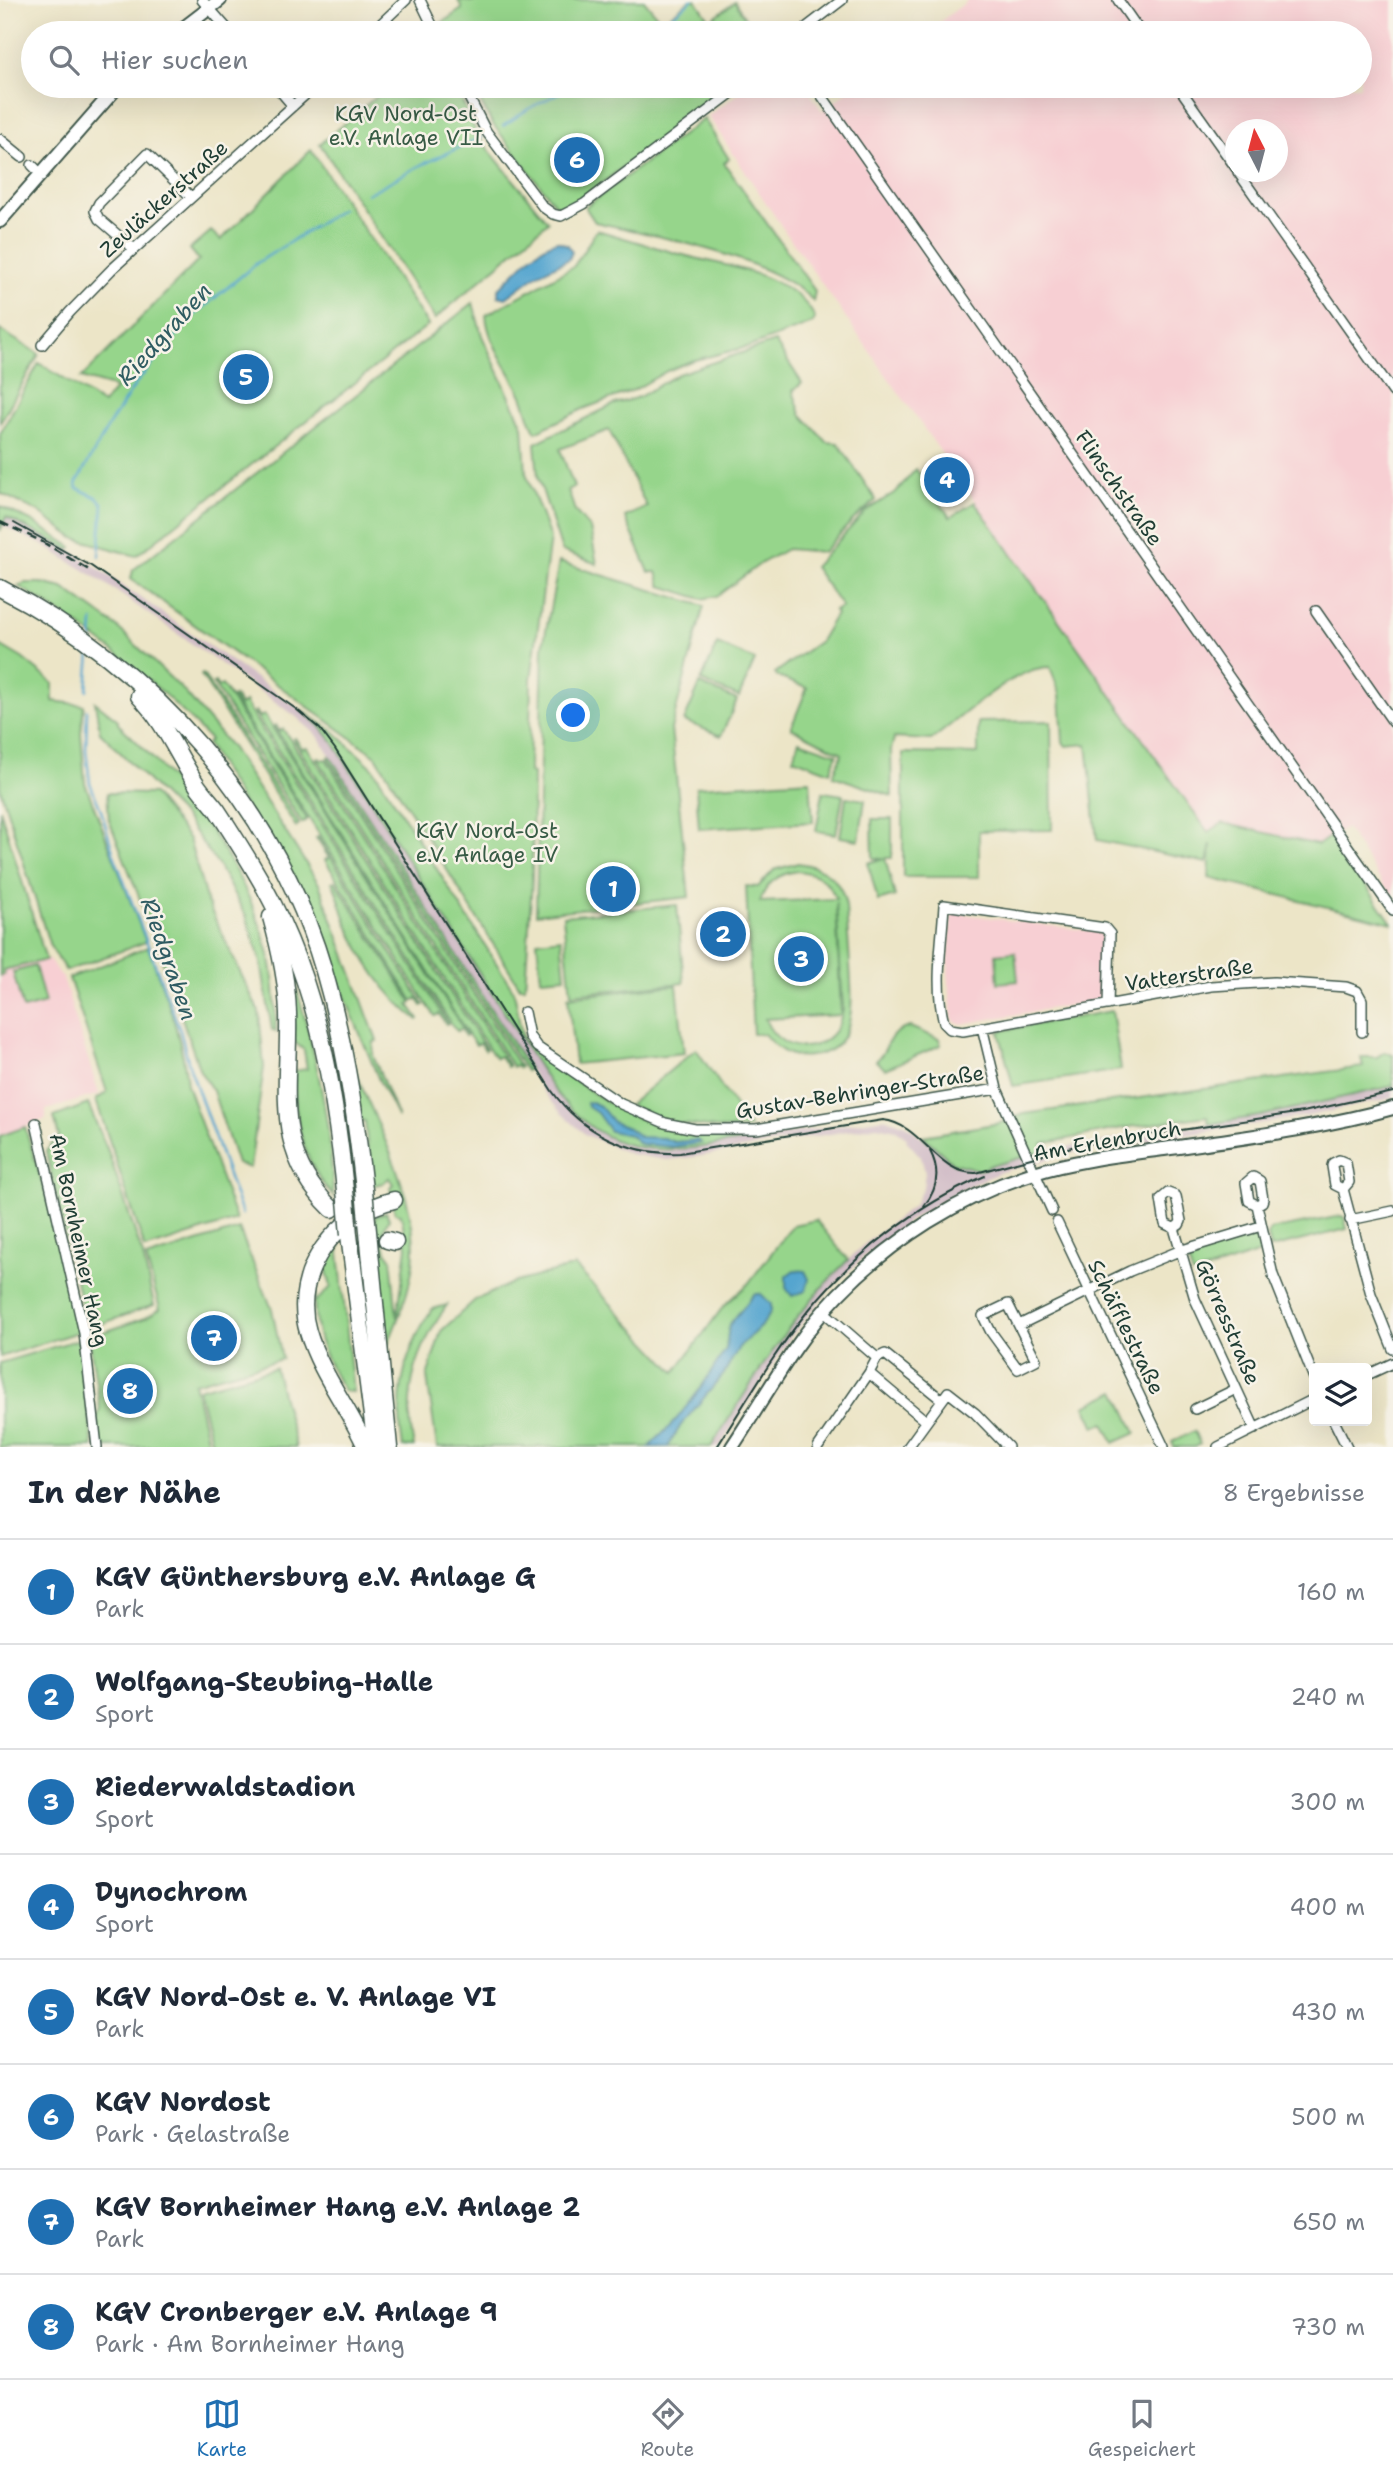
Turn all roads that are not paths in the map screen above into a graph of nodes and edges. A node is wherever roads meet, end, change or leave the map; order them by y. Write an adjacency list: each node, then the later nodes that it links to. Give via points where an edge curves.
1 (220, 0): 6 (main road)
2 (406, 0): 9 (street)
3 (420, 0): 10 (street)
4 (842, 0): 11 (street)
5 (1118, 0): 12 (street)
6 (206, 4): 7 (main road); 8 (street)
7 (189, 21)
8 (220, 21)
9 (384, 21)
10 (430, 21)
11 (815, 21)
12 (1133, 21)
13 (106, 98): 26 (main road, via 37,170)
14 (286, 98): 20 (street)
15 (302, 98): 20 (street, Zeuläckerstraße)
16 (469, 98): 17 (street, via 486,131 543,207 561,216 584,204)
17 (725, 98)
18 (823, 98): 36 (street, Flinschstraße)
19 (1186, 98): 22 (street)
20 (293, 106): 25 (street, Zeuläckerstraße)
21 (0, 139): 23 (street)
22 (1225, 153)
23 (22, 157)
24 (1245, 182): 29 (street)
25 (191, 197): 27 (street, Zeuläckerstraße); 27 (street, via 147,154 95,211)
26 (0, 221)
27 (134, 249): 28 (street, Zeuläckerstraße)
28 (42, 345)
29 (1393, 392)
30 (0, 588): 33 (highway, via 80,637)
31 (0, 598): 33 (highway, via 72,642)
32 (1316, 611): 34 (street)
33 (140, 692): 35 (highway); 75 (highway, bridge, via 186,730 252,814 289,881 323,968 358,1127)
34 (1393, 722)
35 (264, 888): 47 (highway, via 293,946 320,1028 335,1100); 47 (highway, via 287,993 290,1139 315,1192)
36 (1392, 907)
37 (1108, 1004): 39 (street, Vatterstraße); 39 (street, Vatterstraße, via 1110,933 1105,928 944,905 943,1020 954,1030); 40 (street, Vatterstraße, via 1258,982 1346,988 1361,995)
38 (524, 1012): 41 (street, Gustav-Behringer-Straße, via 529,1036 537,1046 621,1104 695,1129 756,1129)
39 (982, 1027): 41 (street)
40 (1362, 1032)
41 (997, 1088): 44 (street)
42 (1393, 1108): 44 (main road, Am Erlenbruch, via 1320,1125 1094,1159)
43 (36, 1123): 72 (street, Am Bornheimer Hang, via 84,1333)
44 (1035, 1173): 49 (street); 57 (main road, Am Erlenbruch, via 988,1190 916,1229 860,1273)
45 (1343, 1189): 51 (street)
46 (394, 1200): 73 (highway, via 357,1214 334,1233 313,1266 304,1303 314,1347)
47 (339, 1204): 74 (highway, bridge, via 349,1235)
48 (1257, 1205): 53 (street)
49 (1052, 1211)
50 (1389, 1212): 51 (street)
51 (1350, 1220): 59 (street)
52 (1057, 1222): 56 (street, Schäfflestraße)
53 (1261, 1226): 55 (street); 62 (street, via 1273,1275)
54 (1174, 1227): 55 (street, Görresstraße)
55 (1179, 1251): 56 (street); 65 (street, Görresstraße, via 1195,1299)
56 (1089, 1292): 58 (street); 80 (street, Schäfflestraße)
57 (823, 1311): 60 (street); 76 (main road, Am Erlenbruch)
58 (1019, 1325): 58 (street, via 1036,1360 1018,1369 983,1316 1009,1304)
59 (1393, 1349)
60 (877, 1358): 63 (street); 66 (street, via 885,1354)
61 (1393, 1363): 64 (street)
62 (1309, 1365)
63 (869, 1373): 69 (street); 77 (street)
64 (1372, 1373)
65 (1236, 1389): 68 (street); 71 (street, Görresstraße)
66 (942, 1400): 69 (street); 79 (street, via 948,1392 958,1398)
67 (1309, 1402): 71 (street)
68 (1195, 1409)
69 (926, 1421): 78 (street)
70 (1336, 1426): 82 (street)
71 (1255, 1429): 81 (street)
72 (97, 1447)
73 (366, 1447)
74 (376, 1447)
75 (389, 1447)
76 (732, 1447)
77 (818, 1447)
78 (908, 1447)
79 (1008, 1447)
80 (1164, 1447)
81 (1220, 1447)
82 (1347, 1447)

